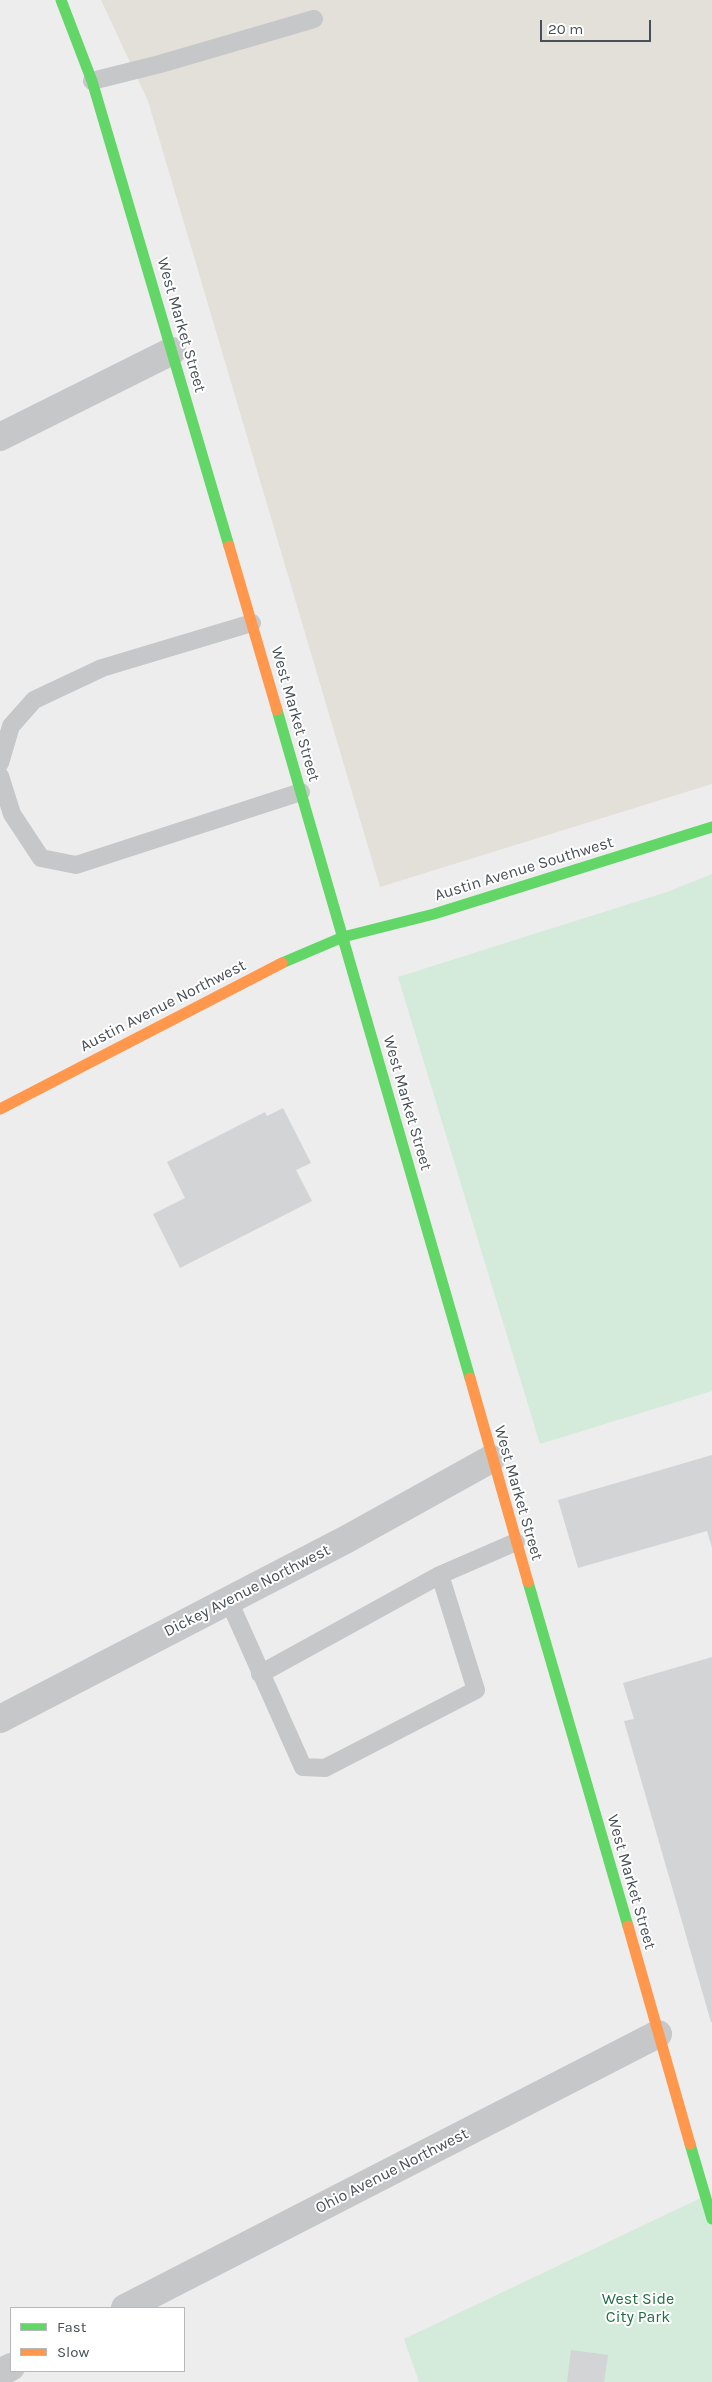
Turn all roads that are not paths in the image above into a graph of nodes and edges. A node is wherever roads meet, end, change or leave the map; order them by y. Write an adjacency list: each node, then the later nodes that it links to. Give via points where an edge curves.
1 (61, 0): 3 (main road, West Market Street)
2 (314, 19): 3 (lane)
3 (92, 81): 4 (main road, West Market Street)
4 (172, 351): 5 (street); 6 (main road, West Market Street)
5 (0, 437)
6 (252, 623): 7 (lane, via 102,668 34,700 11,726); 9 (main road, West Market Street)
7 (0, 763)
8 (0, 776): 9 (lane, via 12,814 41,858 76,864)
9 (301, 792): 11 (main road, West Market Street)
10 (712, 827): 11 (main road, Austin Avenue Southwest, via 434,914)
11 (344, 937): 12 (main road, Austin Avenue Northwest, via 273,968); 13 (main road, West Market Street)
12 (0, 1109)
13 (491, 1459): 14 (main road, West Market Street); 16 (street, Dickey Avenue Northwest)
14 (516, 1542): 15 (lane); 19 (main road, West Market Street)
15 (440, 1575): 17 (lane); 17 (lane, via 476,1690 325,1768 302,1767)
16 (229, 1601): 17 (lane); 18 (street, Dickey Avenue Northwest)
17 (260, 1674)
18 (0, 1719)
19 (658, 2034): 20 (main road, West Market Street); 21 (street, Ohio Avenue Northwest)
20 (712, 2219)
21 (127, 2307)

